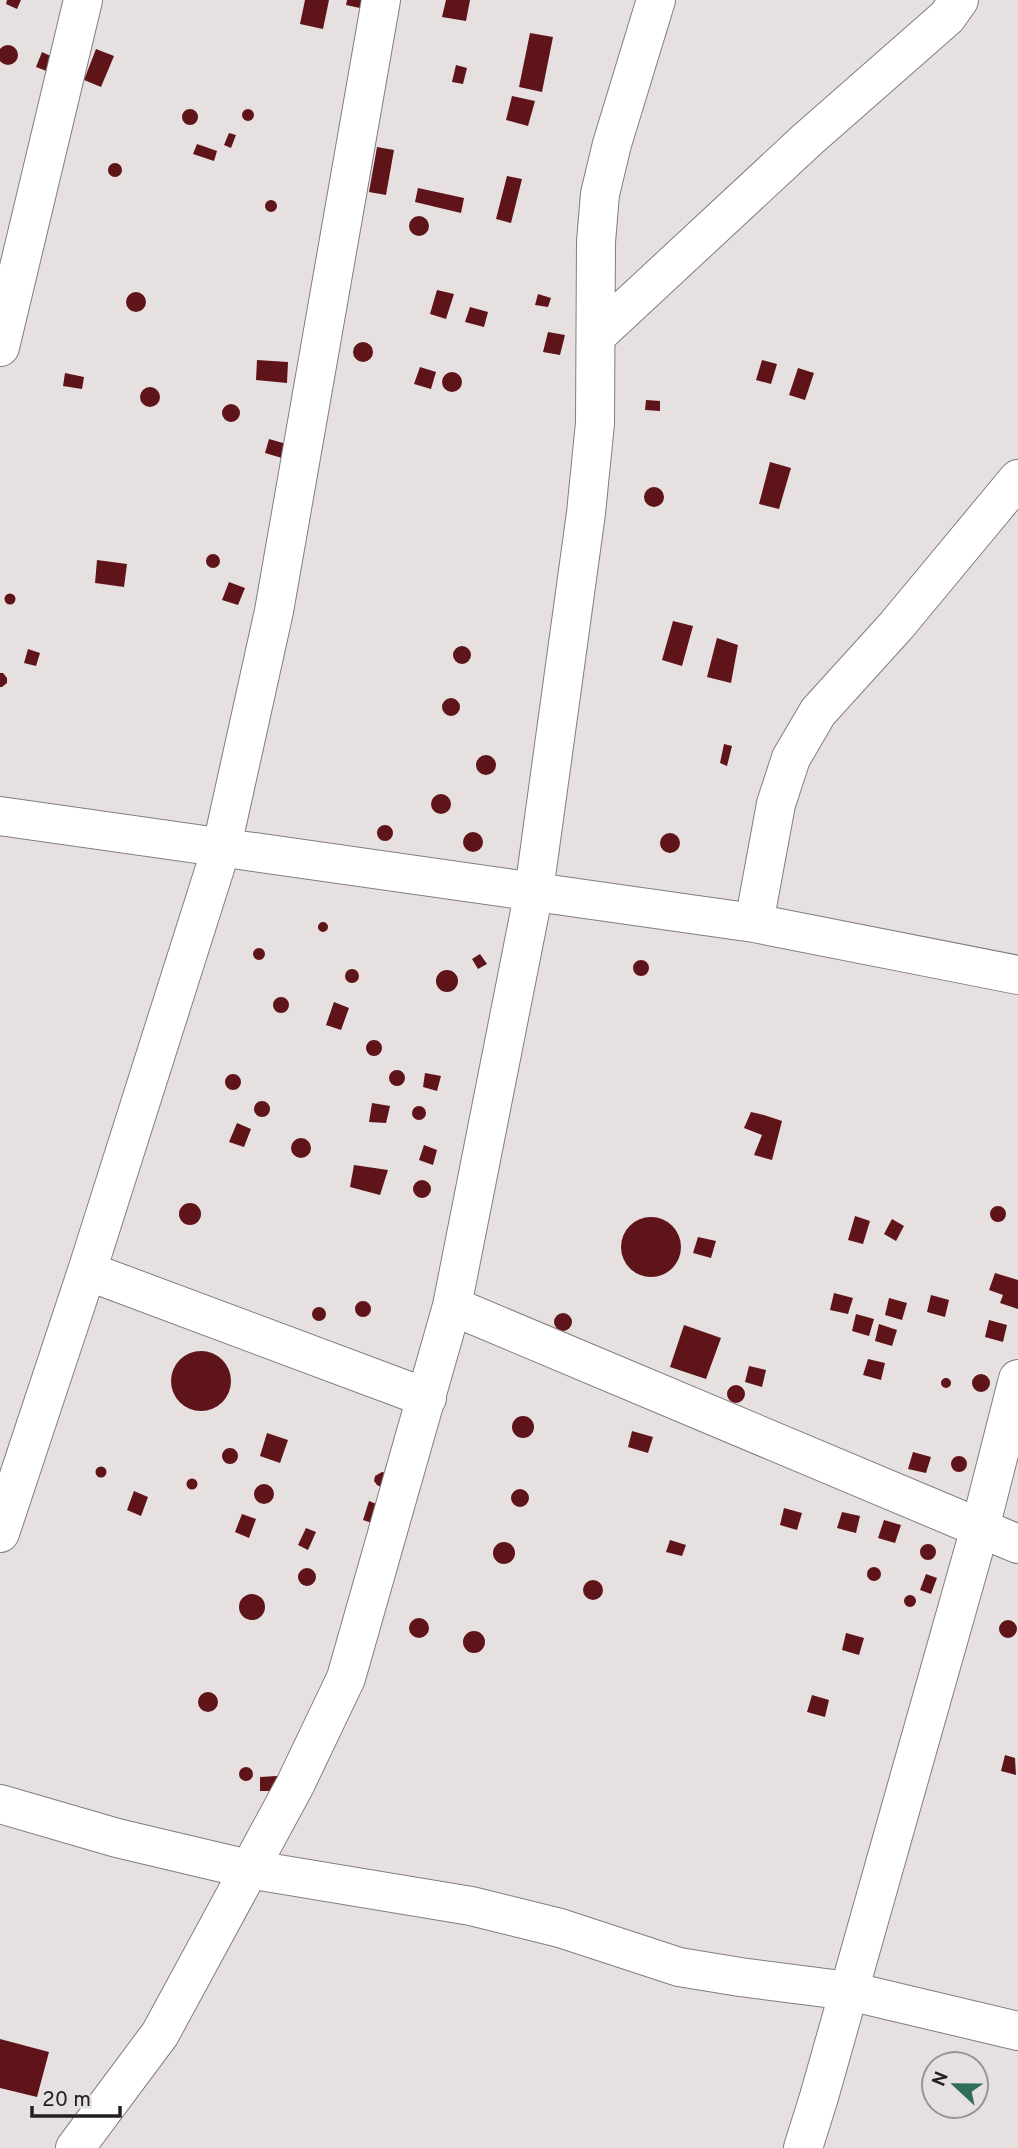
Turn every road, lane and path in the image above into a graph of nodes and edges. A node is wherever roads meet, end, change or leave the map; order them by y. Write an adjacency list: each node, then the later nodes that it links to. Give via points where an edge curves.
1 (83, 0): 6 (street)
2 (381, 0): 9 (street, via 274,611)
3 (656, 0): 5 (street, via 600,194)
4 (959, 0): 5 (street, via 947,17)
5 (596, 336): 10 (street, via 596,423 586,513)
6 (0, 347)
7 (1018, 479): 11 (street, via 818,712 791,758 776,804)
8 (0, 816): 9 (street)
9 (222, 846): 10 (street); 13 (street)
10 (534, 891): 11 (street); 14 (street)
11 (754, 923): 12 (street)
12 (1018, 975)
13 (87, 1271): 16 (street); 18 (street)
14 (452, 1306): 16 (street); 17 (street)
15 (1018, 1380): 17 (street)
16 (427, 1398): 21 (street, via 346,1678)
17 (980, 1528): 19 (street); 22 (street)
18 (0, 1533)
19 (1018, 1544)
20 (0, 1804): 21 (street)
21 (248, 1869): 22 (street, via 471,1906 560,1928 679,1967); 24 (street, via 160,2034)
22 (849, 1991): 23 (street); 25 (street)
23 (1018, 2031)
24 (75, 2148)
25 (803, 2148)

